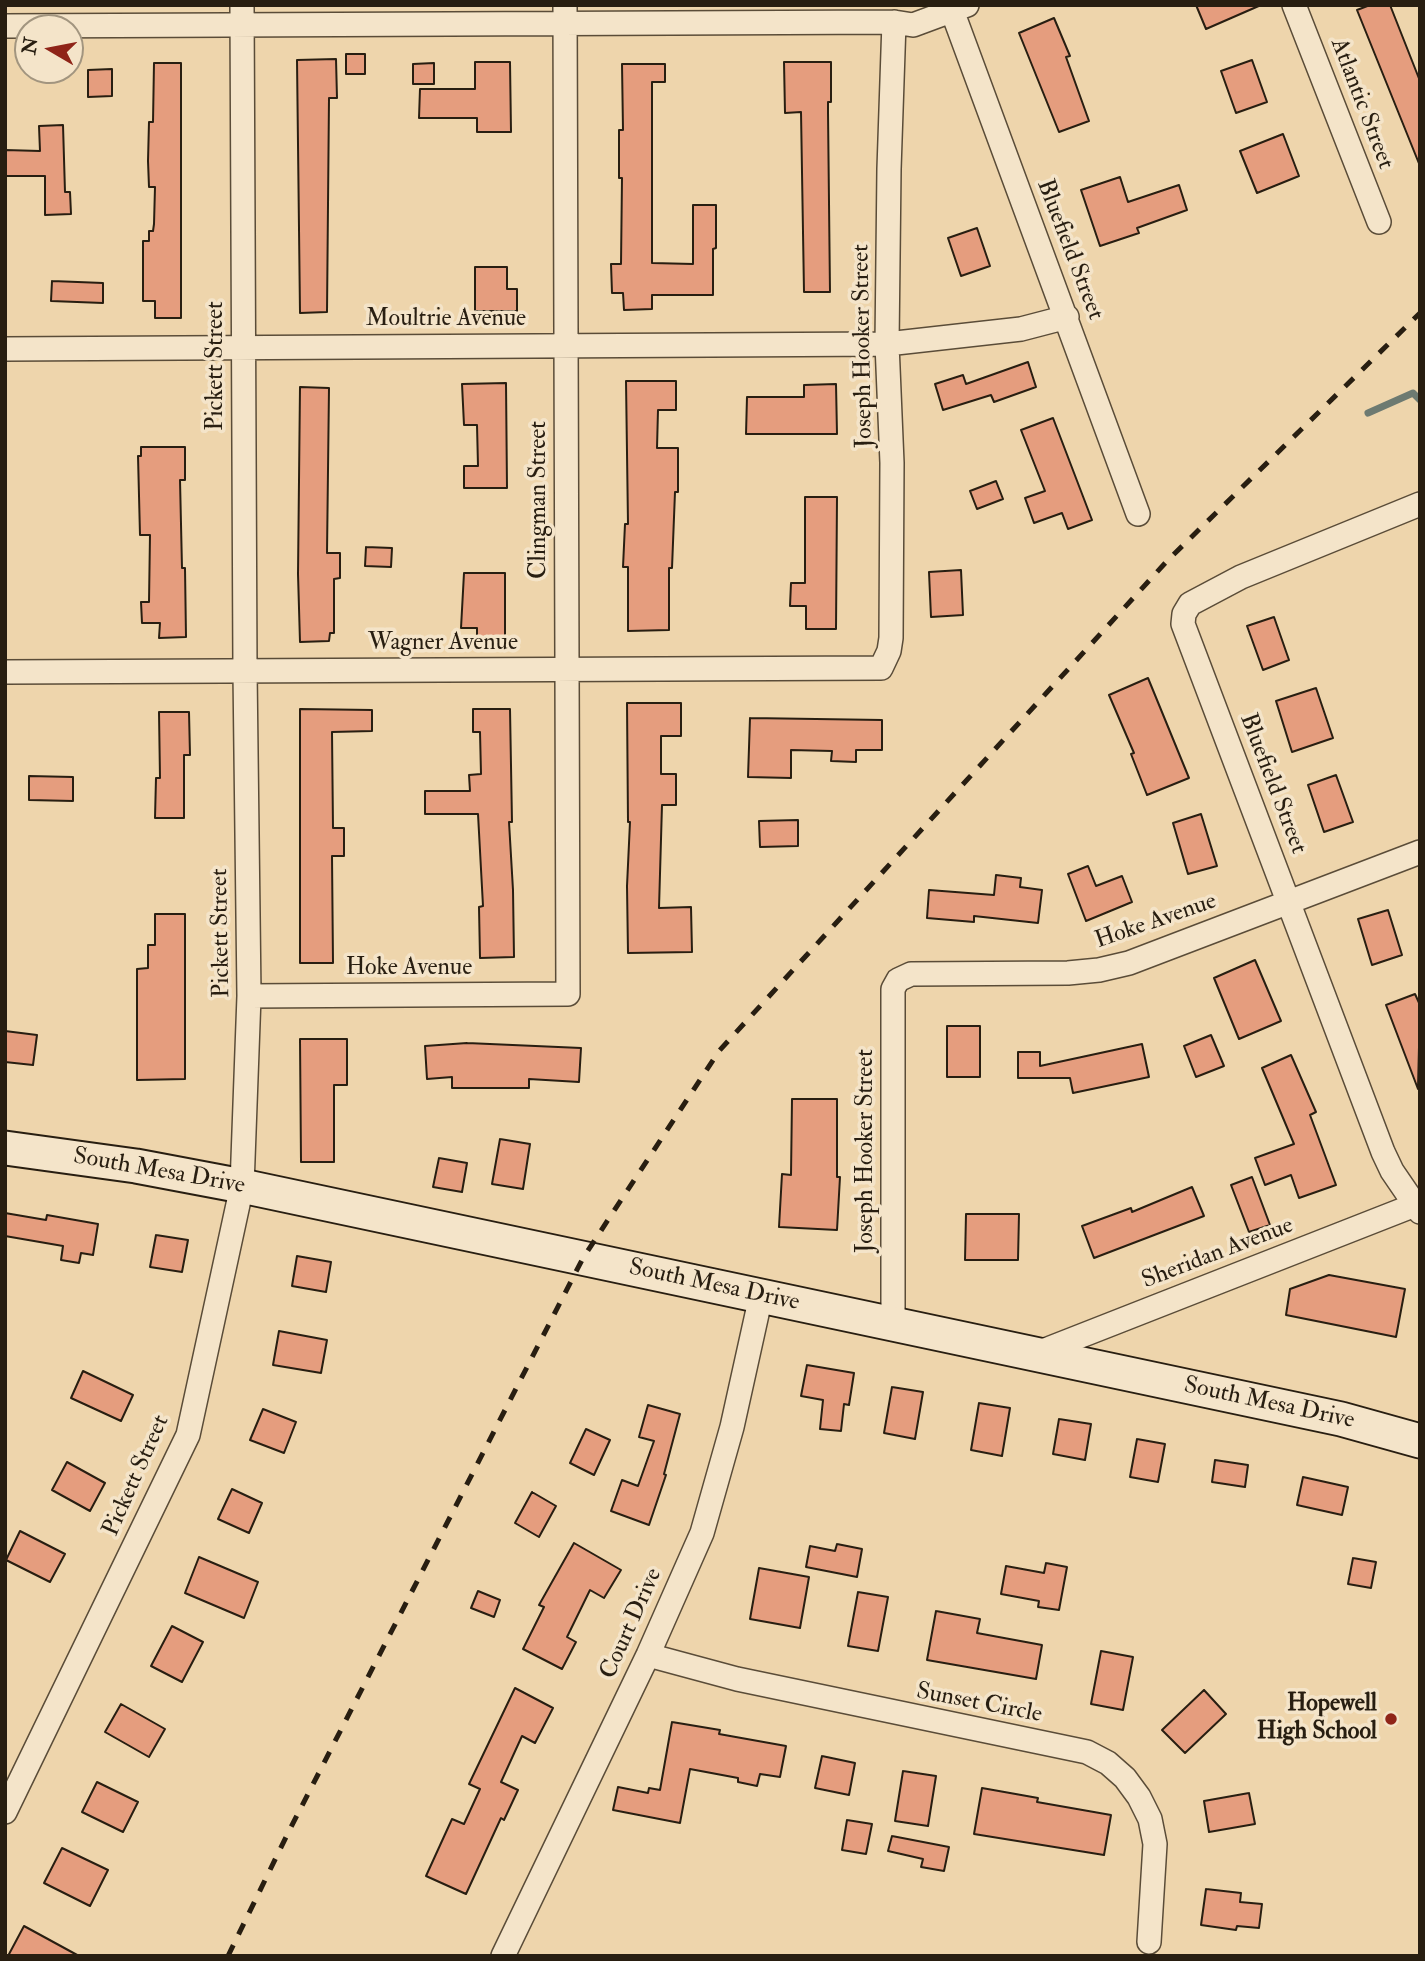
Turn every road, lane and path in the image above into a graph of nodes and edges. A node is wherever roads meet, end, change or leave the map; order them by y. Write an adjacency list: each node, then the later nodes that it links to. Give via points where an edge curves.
1 (1294, 5): 7 (street, Atlantic Street)
2 (956, 7): 5 (street, via 913,25); 8 (street, Bluefield Street)
3 (565, 14): 4 (street); 5 (street); 10 (street, Clingman Street)
4 (242, 15): 6 (street); 11 (street, Pickett Street)
5 (894, 22): 9 (street, Joseph Hooker Street)
6 (5, 26)
7 (1379, 222)
8 (1067, 317): 9 (street, Moultrie Avenue, via 1021,329); 14 (street, Bluefield Street)
9 (887, 344): 10 (street, Moultrie Avenue); 15 (street, Joseph Hooker Street, via 891,638)
10 (566, 346): 11 (street, Moultrie Avenue); 16 (street, Clingman Street)
11 (243, 348): 12 (street, Moultrie Avenue); 17 (street, Pickett Street)
12 (5, 349)
13 (1420, 504): 20 (street, Bluefield Street, via 1241,577 1190,604 1184,614 1183,624)
14 (1138, 514)
15 (881, 668): 16 (street, Wagner Avenue)
16 (567, 670): 17 (street, Wagner Avenue); 22 (street, Clingman Street)
17 (245, 671): 18 (street, Wagner Avenue); 23 (street, Pickett Street)
18 (5, 672)
19 (1420, 852): 20 (street, Hoke Avenue)
20 (1289, 902): 21 (street, Hoke Avenue, via 1151,956 1099,970 911,974); 26 (street, Bluefield Street, via 1383,1152)
21 (898, 980): 28 (street, Joseph Hooker Street, via 893,989)
22 (568, 995): 23 (street, Hoke Avenue)
23 (249, 996): 25 (street, Pickett Street)
24 (5, 1148): 25 (main road, South Mesa Drive)
25 (242, 1186): 27 (main road, South Mesa Drive); 32 (street, Pickett Street, via 188,1435)
26 (1418, 1207): 29 (street, Sheridan Avenue)
27 (761, 1296): 28 (main road, South Mesa Drive); 31 (street, Court Drive, via 732,1427 702,1533)
28 (893, 1324): 29 (main road, South Mesa Drive)
29 (1035, 1354): 30 (main road, South Mesa Drive, via 1340,1419)
30 (1420, 1441)
31 (648, 1655): 33 (street, Sunset Circle, via 737,1679 1087,1752 1108,1763 1125,1778 1150,1819 1155,1844); 34 (street, Court Drive)
32 (5, 1812)
33 (1149, 1942)
34 (503, 1956)

